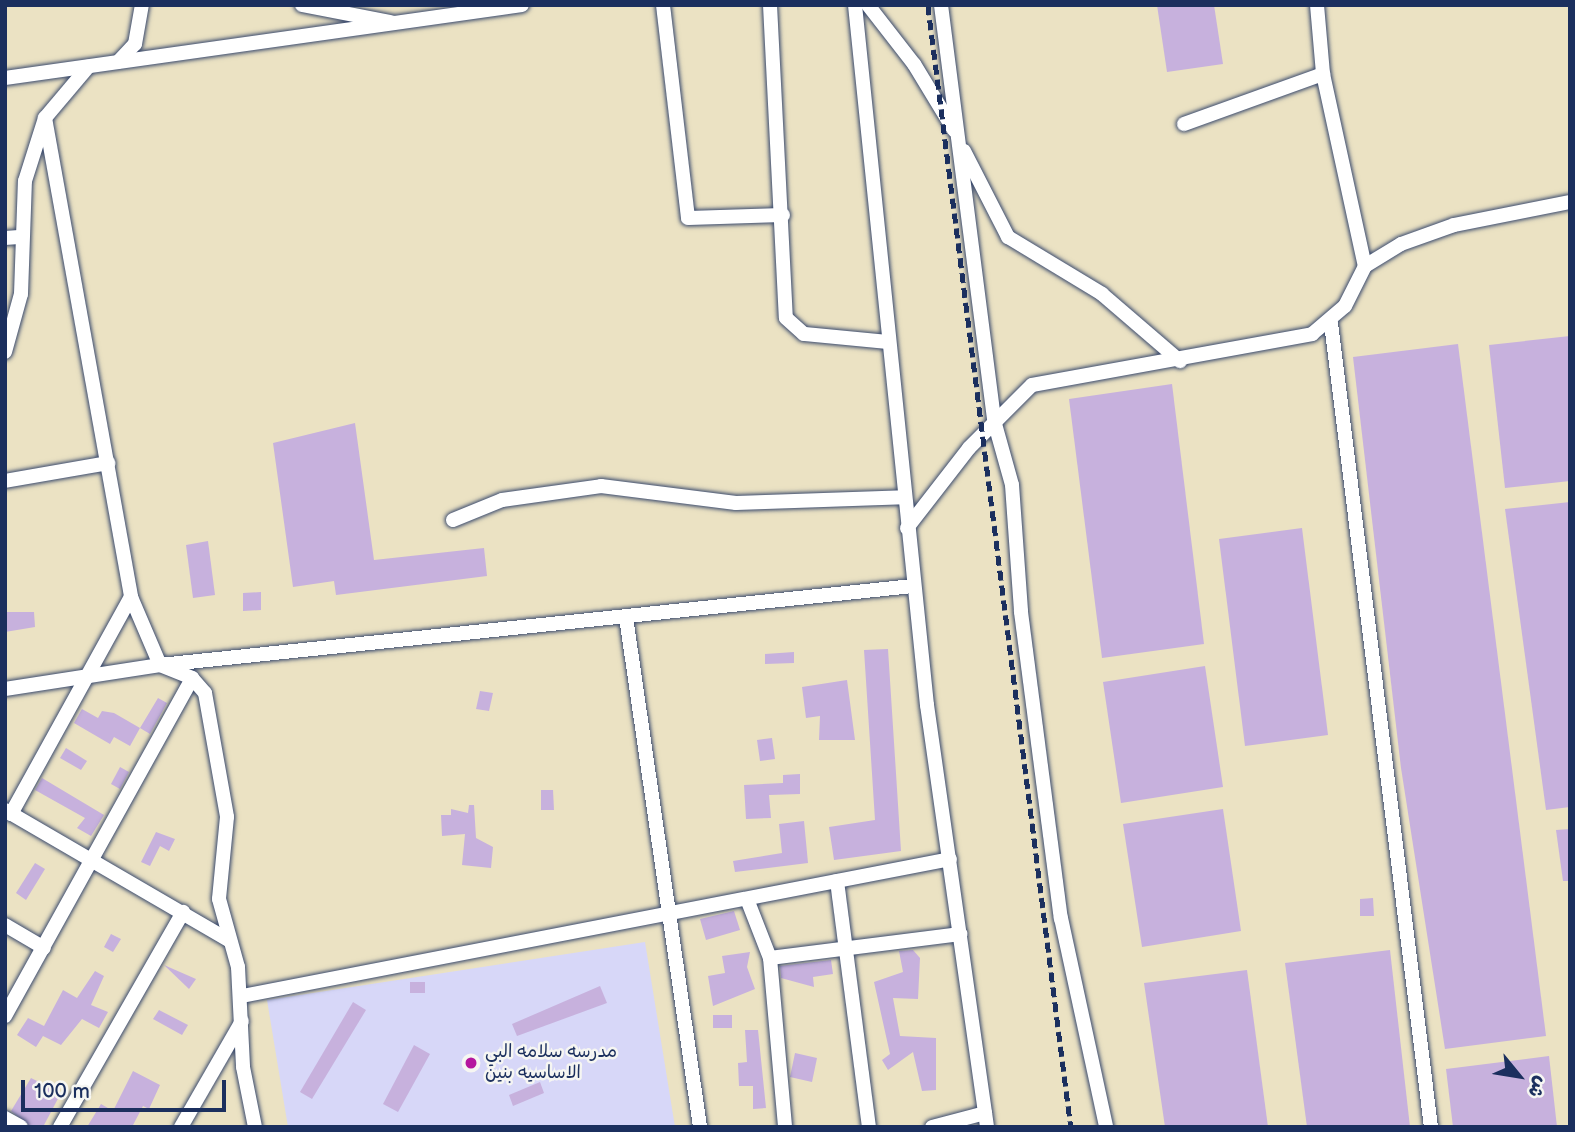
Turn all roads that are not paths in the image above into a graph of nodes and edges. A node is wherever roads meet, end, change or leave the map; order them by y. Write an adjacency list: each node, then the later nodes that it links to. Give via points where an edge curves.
1 (142, 5): 11 (street, via 135,44)
2 (302, 5): 10 (street)
3 (522, 5): 10 (street)
4 (663, 5): 19 (street, via 688,218 696,223)
5 (770, 5): 19 (street)
6 (855, 5): 23 (street)
7 (868, 5): 17 (street, via 914,64)
8 (941, 5): 17 (street)
9 (1317, 5): 13 (street)
10 (402, 23): 11 (street)
11 (118, 62): 12 (street)
12 (88, 67): 14 (street); 15 (street)
13 (1323, 75): 16 (street); 21 (street)
14 (5, 78)
15 (45, 118): 20 (street); 27 (street)
16 (1184, 124)
17 (958, 138): 25 (street, via 1007,237 1102,294); 26 (street)
18 (1570, 202): 21 (street, via 1428,231)
19 (783, 215): 23 (street, via 783,308 791,327 804,334)
20 (12, 237): 24 (street, via 22,294)
21 (1365, 267): 22 (street)
22 (1331, 323): 25 (street, via 1312,334); 66 (street)
23 (889, 342): 29 (street)
24 (5, 352)
25 (1180, 361): 26 (street, via 1052,377 1020,393)
26 (995, 425): 31 (street, via 955,464); 65 (street, via 1012,485 1021,612 1069,971)
27 (108, 463): 28 (street); 33 (street)
28 (5, 481)
29 (904, 497): 30 (street, via 736,503 601,486 502,500); 31 (street)
30 (453, 520)
31 (907, 528): 32 (street)
32 (913, 586): 34 (street); 40 (street)
33 (131, 597): 35 (street); 36 (street)
34 (626, 617): 35 (street); 45 (street)
35 (160, 665): 36 (street); 37 (street)
36 (86, 677): 38 (street); 39 (street)
37 (192, 678): 41 (street); 48 (street, via 205,692 227,817 219,899)
38 (5, 689)
39 (8, 812): 41 (street)
40 (950, 859): 42 (street); 47 (street)
41 (93, 861): 44 (street); 49 (street)
42 (837, 881): 43 (street); 50 (street)
43 (747, 899): 45 (street); 51 (street)
44 (183, 912): 48 (street); 58 (street)
45 (665, 914): 52 (street); 61 (street)
46 (5, 925): 49 (street)
47 (960, 934): 50 (street); 56 (street)
48 (230, 941): 52 (street)
49 (44, 948): 53 (street)
50 (846, 950): 51 (street); 63 (street)
51 (770, 958): 62 (street)
52 (242, 996): 54 (street)
53 (5, 1016)
54 (242, 1020): 59 (street); 60 (street)
55 (5, 1118): 57 (street)
56 (986, 1120): 64 (street)
57 (21, 1127)
58 (60, 1127)
59 (181, 1127)
60 (255, 1127)
61 (700, 1127)
62 (785, 1127)
63 (869, 1127)
64 (932, 1127)
65 (1106, 1127)
66 (1431, 1127)

